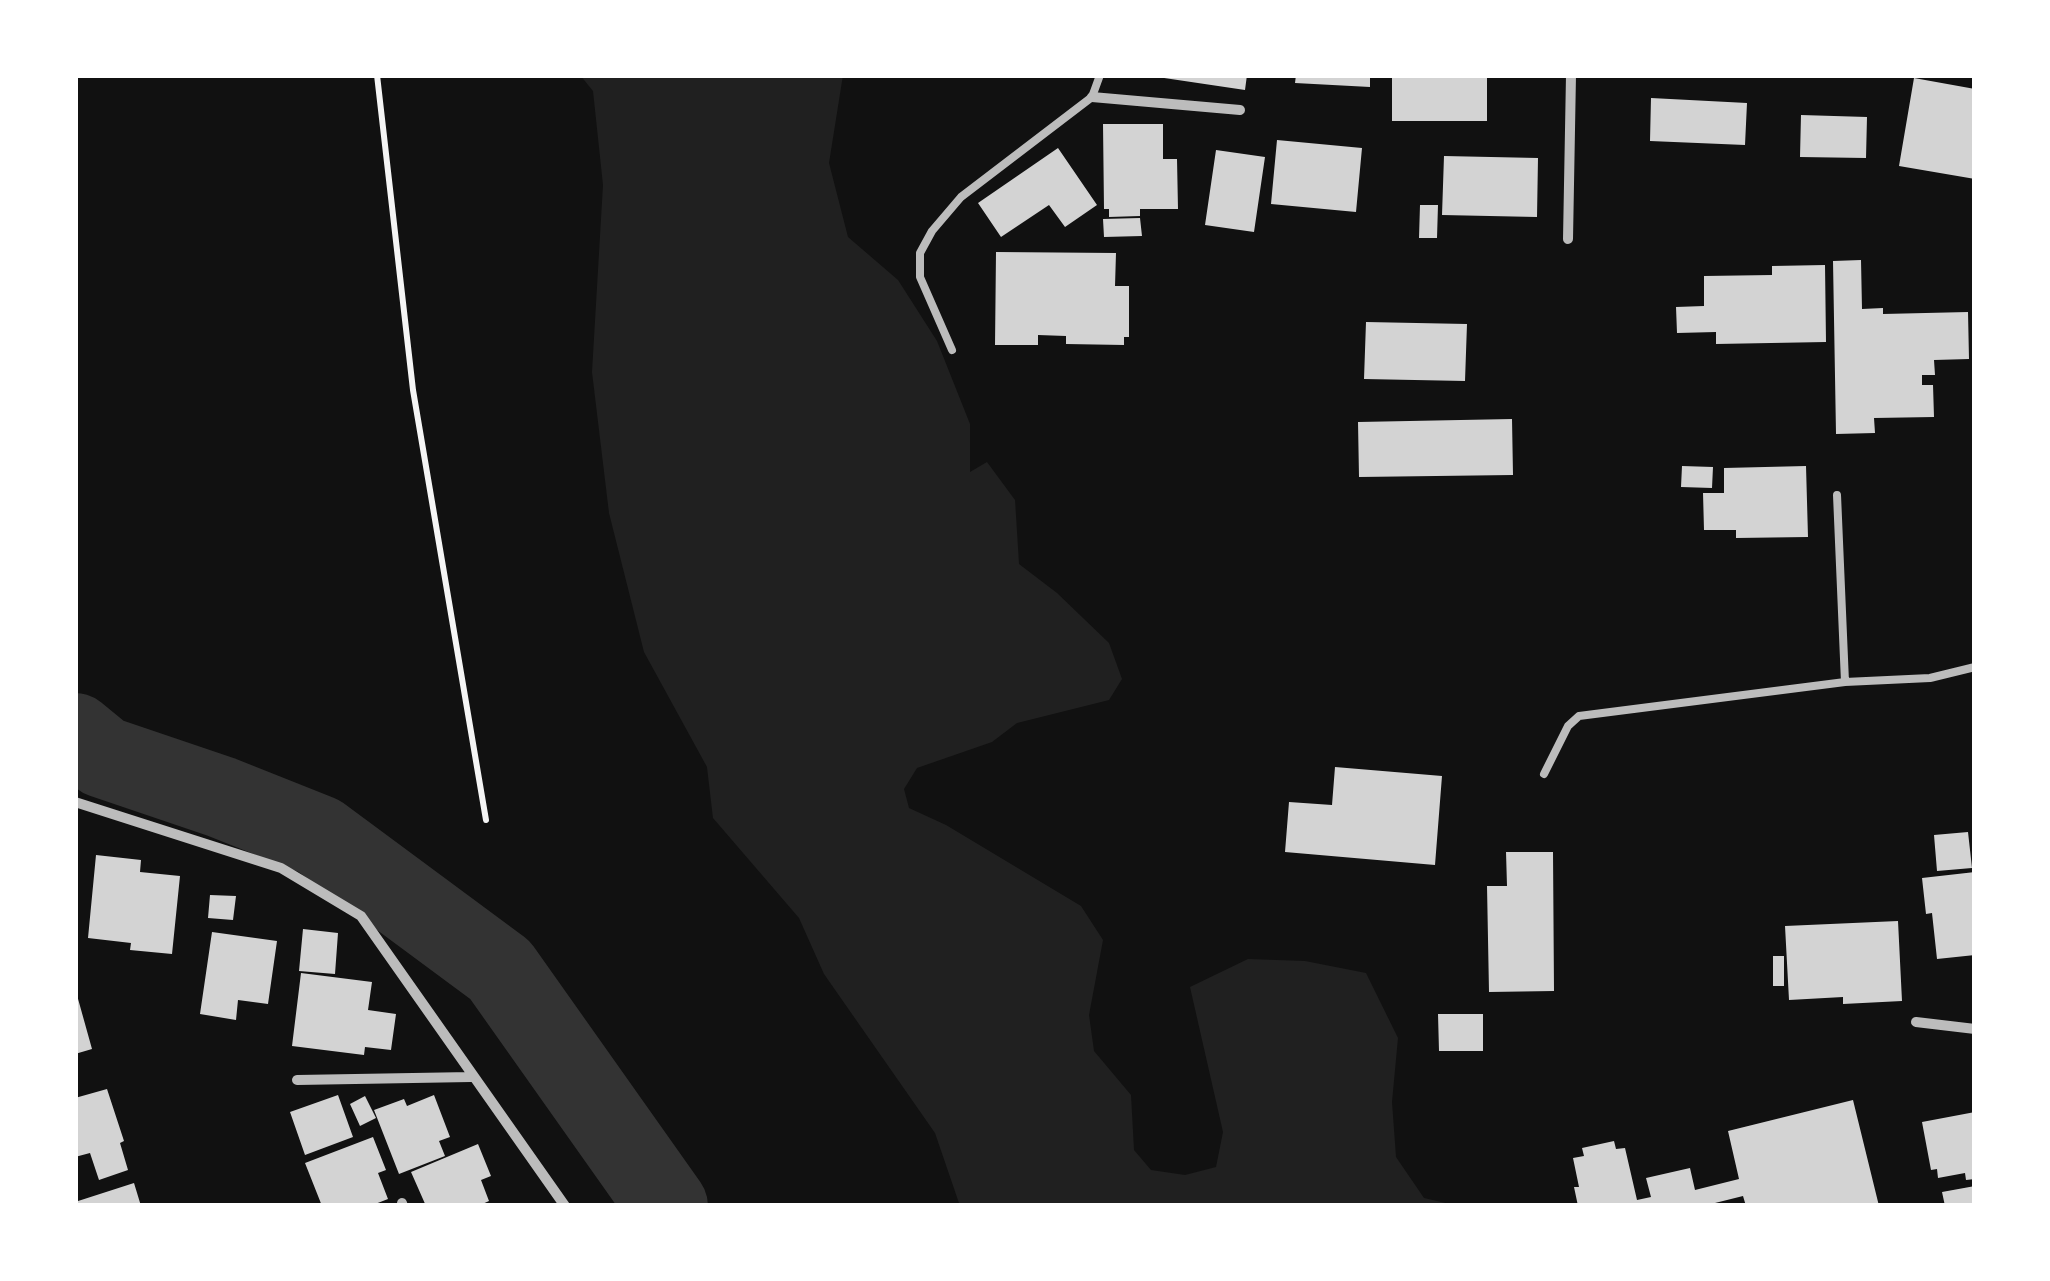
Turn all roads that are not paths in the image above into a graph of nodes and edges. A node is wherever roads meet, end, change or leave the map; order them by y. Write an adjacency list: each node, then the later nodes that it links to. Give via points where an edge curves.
1 (1100, 75): 3 (lane)
2 (1571, 75): 5 (street)
3 (1092, 96): 4 (street); 6 (lane, via 961,197 932,231 920,253 920,277)
4 (1240, 110)
5 (1568, 240)
6 (952, 350)
7 (1837, 495): 9 (lane)
8 (1975, 667): 9 (lane, via 1930,678)
9 (1845, 682): 10 (lane, via 1578,716)
10 (1544, 774)
11 (75, 802): 14 (street, via 281,868 360,916)
12 (1916, 1022): 13 (street)
13 (1975, 1028)
14 (471, 1077): 15 (street); 16 (street)
15 (297, 1080)
16 (565, 1206)

